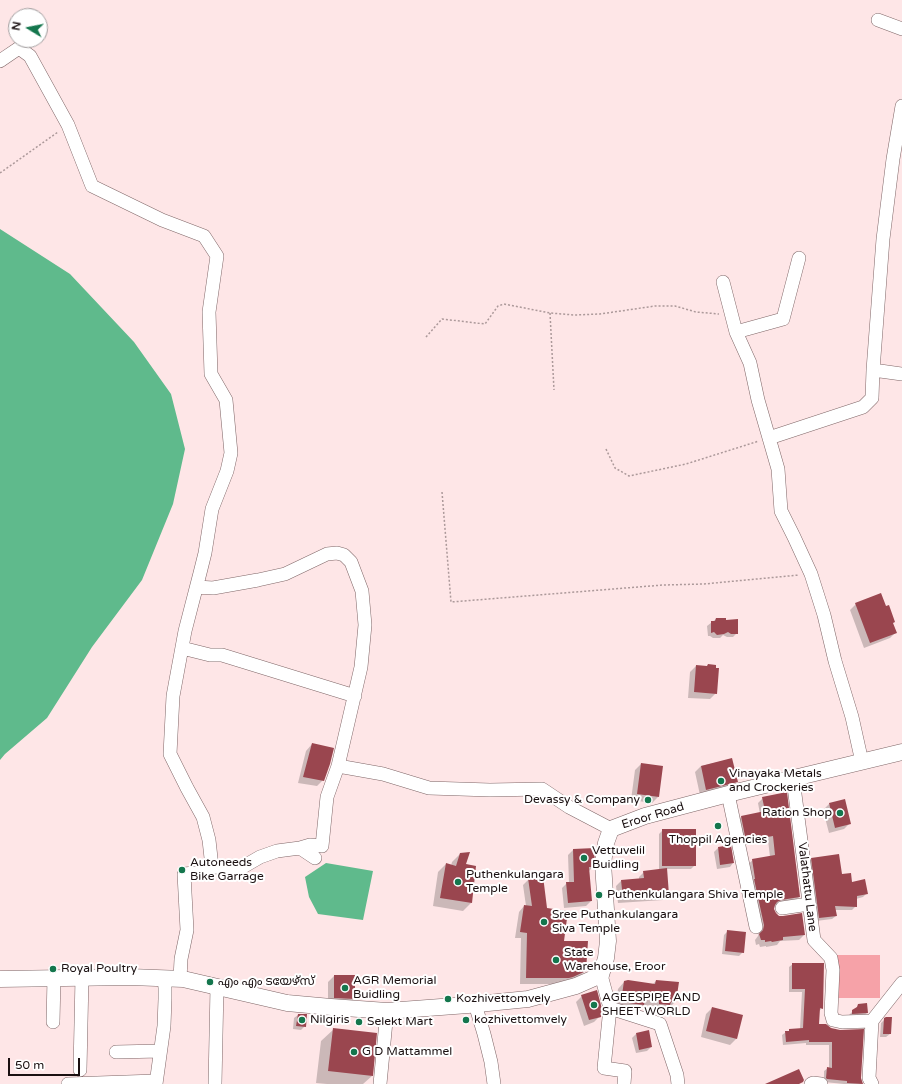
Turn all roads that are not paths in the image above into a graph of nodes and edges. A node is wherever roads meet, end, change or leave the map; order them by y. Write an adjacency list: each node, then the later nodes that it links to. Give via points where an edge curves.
1 (878, 20): 2 (street)
2 (902, 29)
3 (0, 60): 11 (street, via 19,48 30,56 68,125 92,186 162,220 204,236 217,256 209,312 211,374 226,400 231,453 212,509)
4 (902, 106): 8 (street, via 883,239)
5 (799, 258): 7 (street, via 783,319)
6 (723, 282): 7 (street)
7 (736, 332): 10 (street, via 750,363)
8 (873, 370): 9 (street); 10 (street, via 872,398 863,407)
9 (902, 374)
10 (769, 438): 15 (street, via 778,469 781,510 811,574 852,717)
11 (197, 587): 12 (street); 13 (street, via 213,588 258,580 285,574 327,554 344,555 351,562 362,591 365,625 361,667)
12 (182, 648): 13 (street, via 210,655 222,655); 22 (street, via 173,696 170,754 203,817)
13 (354, 696): 16 (street)
14 (902, 752): 15 (main road, Eroor Road)
15 (862, 762): 17 (main road, Eroor Road)
16 (338, 766): 19 (street, via 383,774 429,788 542,789); 20 (street, via 327,797 322,846 310,845)
17 (793, 778): 18 (main road, Eroor Road); 23 (street, Valathattu Lane)
18 (728, 794): 19 (main road, Eroor Road, via 645,816); 25 (street)
19 (611, 830): 26 (main road, Eroor Road, via 606,842 603,863 608,941)
20 (300, 848): 21 (street); 22 (street, via 260,857 241,868)
21 (315, 858)
22 (212, 868): 31 (street, via 205,872 184,874 187,930)
23 (809, 904): 24 (street); 37 (street, Valathattu Lane, via 814,940 831,958 834,970 831,1013 833,1020)
24 (782, 908)
25 (756, 927)
26 (601, 976): 34 (main road, via 576,986 528,999); 35 (street)
27 (82, 977): 28 (main road); 29 (main road); 41 (street)
28 (54, 978): 30 (main road); 38 (street)
29 (164, 978): 31 (main road); 39 (street, via 164,1026)
30 (0, 979)
31 (180, 979): 33 (main road)
32 (902, 983): 37 (street)
33 (217, 987): 36 (main road, via 287,1003); 45 (street)
34 (472, 1005): 36 (main road); 47 (street, via 484,1034)
35 (610, 1008): 48 (street, via 604,1068 626,1071); 49 (street, via 660,1024)
36 (387, 1011): 46 (street)
37 (872, 1021): 52 (street, via 869,1078)
38 (53, 1022)
39 (160, 1051): 40 (street); 43 (street)
40 (116, 1052)
41 (80, 1070)
42 (108, 1083): 43 (street); 44 (street)
43 (156, 1083)
44 (68, 1084)
45 (215, 1084)
46 (380, 1084)
47 (494, 1084)
48 (624, 1084)
49 (678, 1084)
50 (811, 1084): 51 (street)
51 (821, 1084)
52 (872, 1084)

